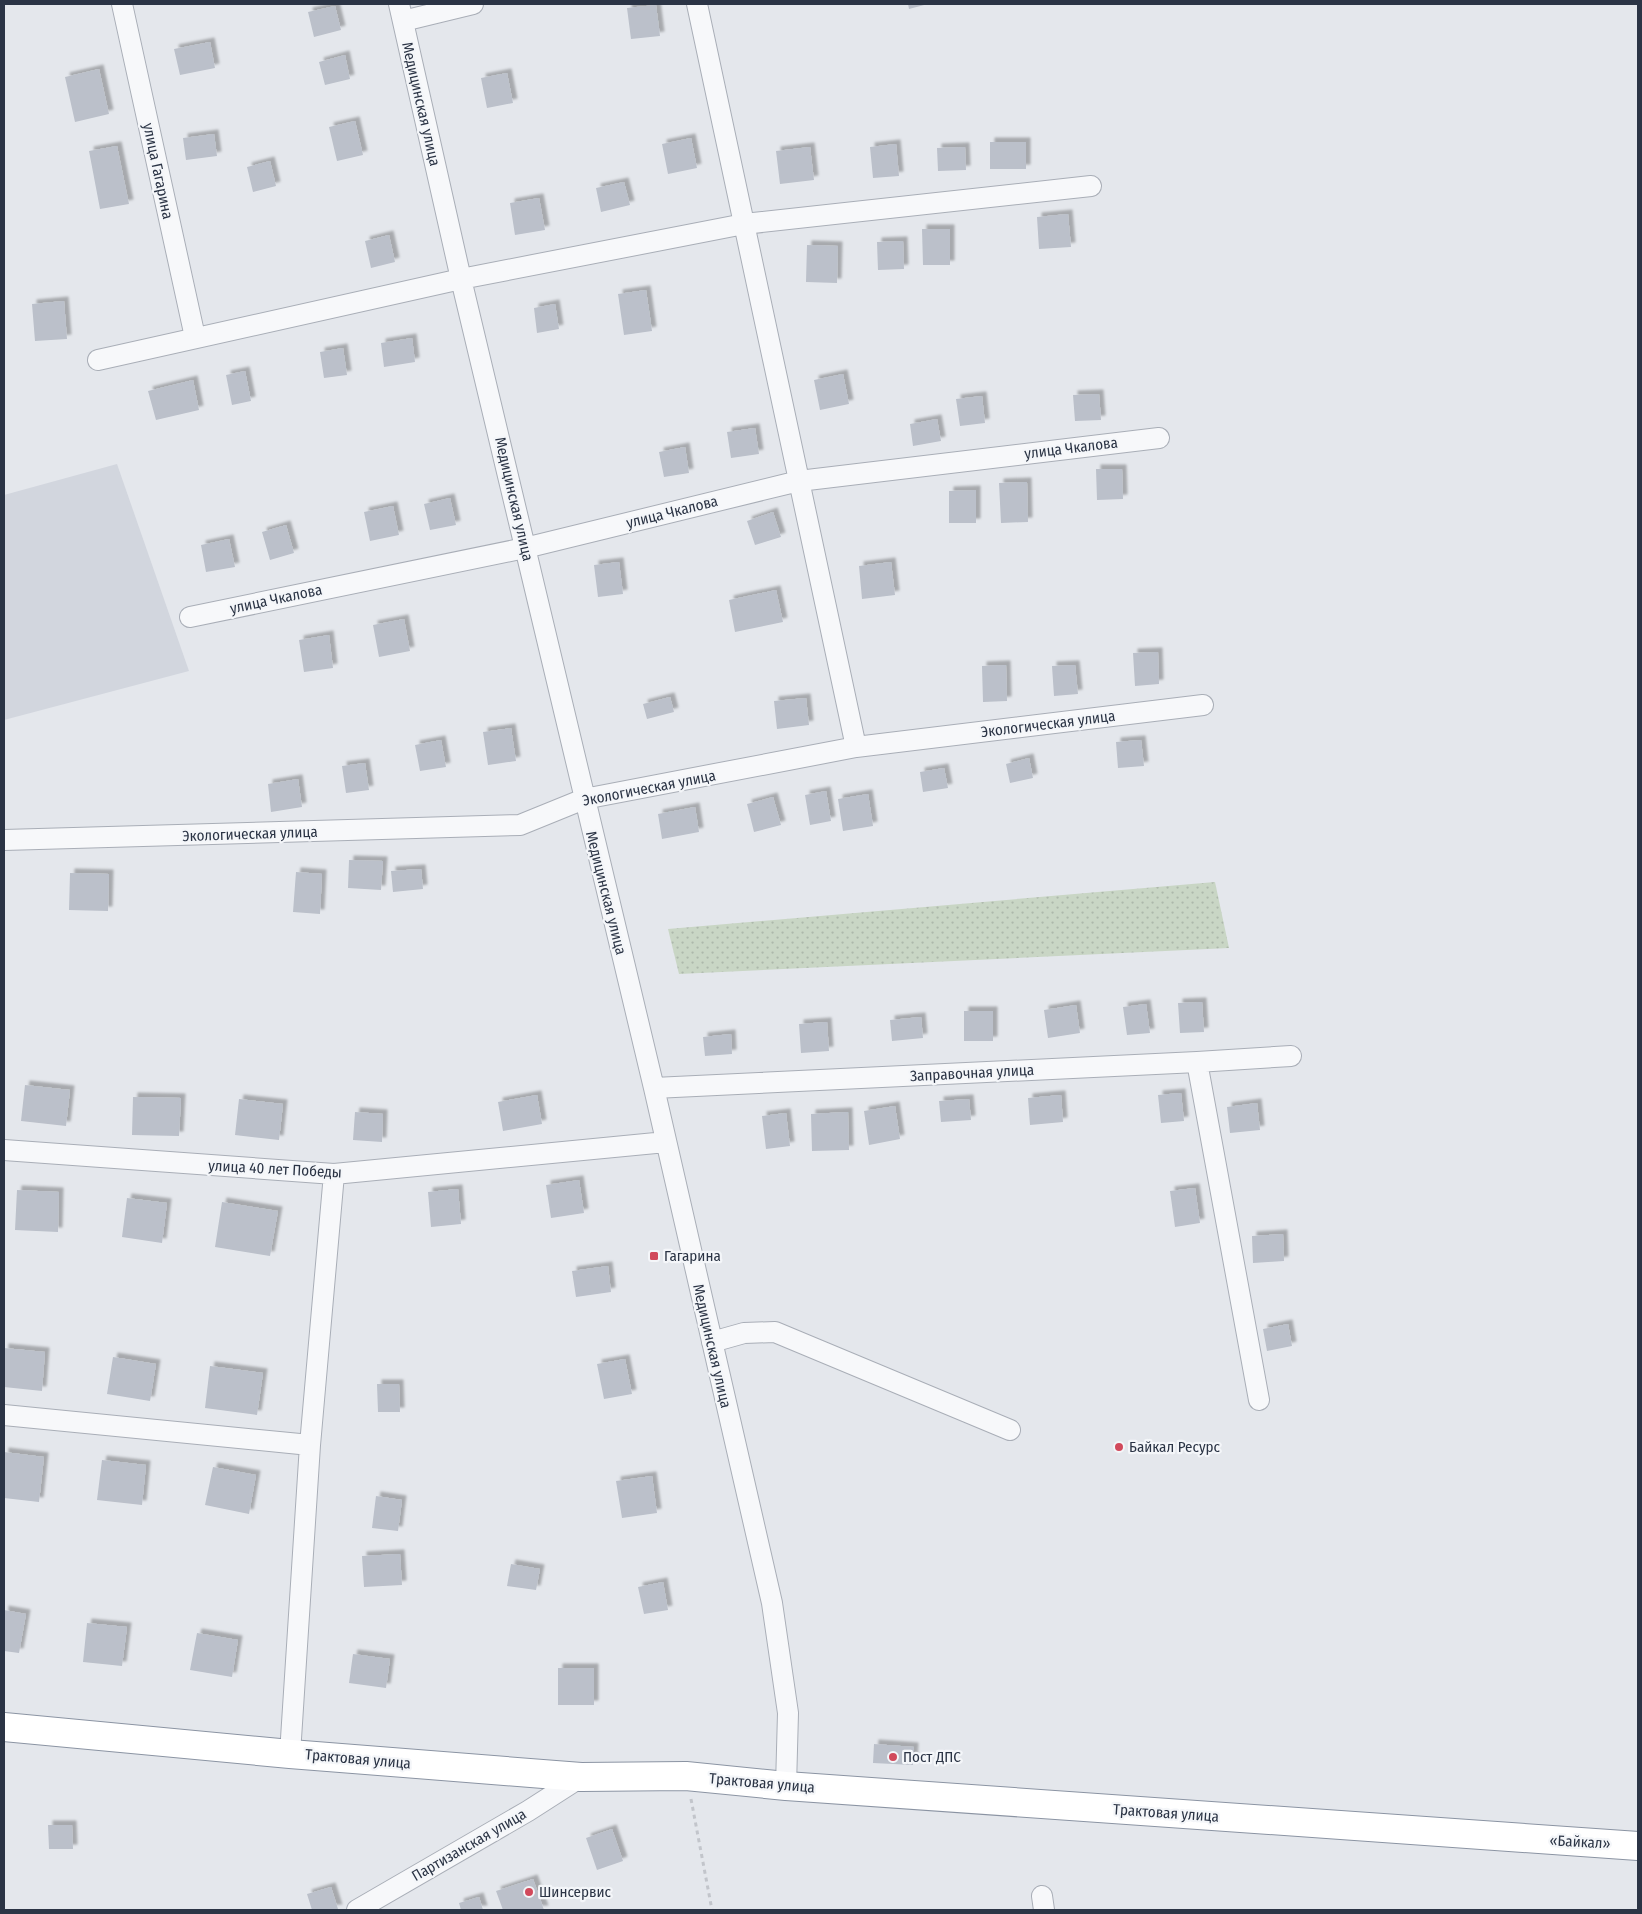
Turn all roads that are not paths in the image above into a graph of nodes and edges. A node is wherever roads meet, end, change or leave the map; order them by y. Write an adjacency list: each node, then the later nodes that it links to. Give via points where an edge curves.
1 (122, 4): 8 (street, улица Гагарина)
2 (473, 4): 4 (street)
3 (697, 4): 6 (street)
4 (401, 12): 7 (street, Медицинская улица)
5 (1091, 186): 6 (street)
6 (744, 224): 7 (street); 11 (street)
7 (461, 279): 8 (street); 12 (street, Медицинская улица)
8 (195, 337): 9 (street)
9 (98, 360)
10 (1159, 438): 11 (street, улица Чкалова)
11 (799, 482): 12 (street, улица Чкалова); 15 (street)
12 (525, 548): 13 (street, улица Чкалова); 16 (street, Медицинская улица)
13 (190, 617)
14 (1203, 705): 15 (street, Экологическая улица)
15 (856, 747): 16 (street, Экологическая улица)
16 (584, 799): 17 (street, Экологическая улица, via 520,825); 20 (street, Медицинская улица)
17 (4, 840)
18 (1291, 1056): 19 (street, Заправочная улица)
19 (1197, 1062): 20 (street, Заправочная улица); 25 (street)
20 (654, 1088): 21 (street, Медицинская улица)
21 (666, 1142): 23 (street, улица 40 лет Победы); 24 (street, Медицинская улица)
22 (4, 1150): 23 (street, улица 40 лет Победы)
23 (334, 1174): 28 (street)
24 (712, 1342): 27 (street, via 744,1333 774,1332); 32 (street, Медицинская улица, via 772,1603 788,1713)
25 (1259, 1400)
26 (4, 1416): 28 (street)
27 (1010, 1430)
28 (310, 1445): 30 (street)
29 (4, 1727): 30 (highway, Трактовая улица)
30 (290, 1754): 31 (highway, Трактовая улица)
31 (581, 1777): 32 (highway, Трактовая улица, via 686,1776); 35 (street, Партизанская улица)
32 (786, 1786): 33 (highway, Трактовая улица)
33 (1521, 1839): 34 (highway, «Байкал»)
34 (1638, 1846)
35 (356, 1910)

